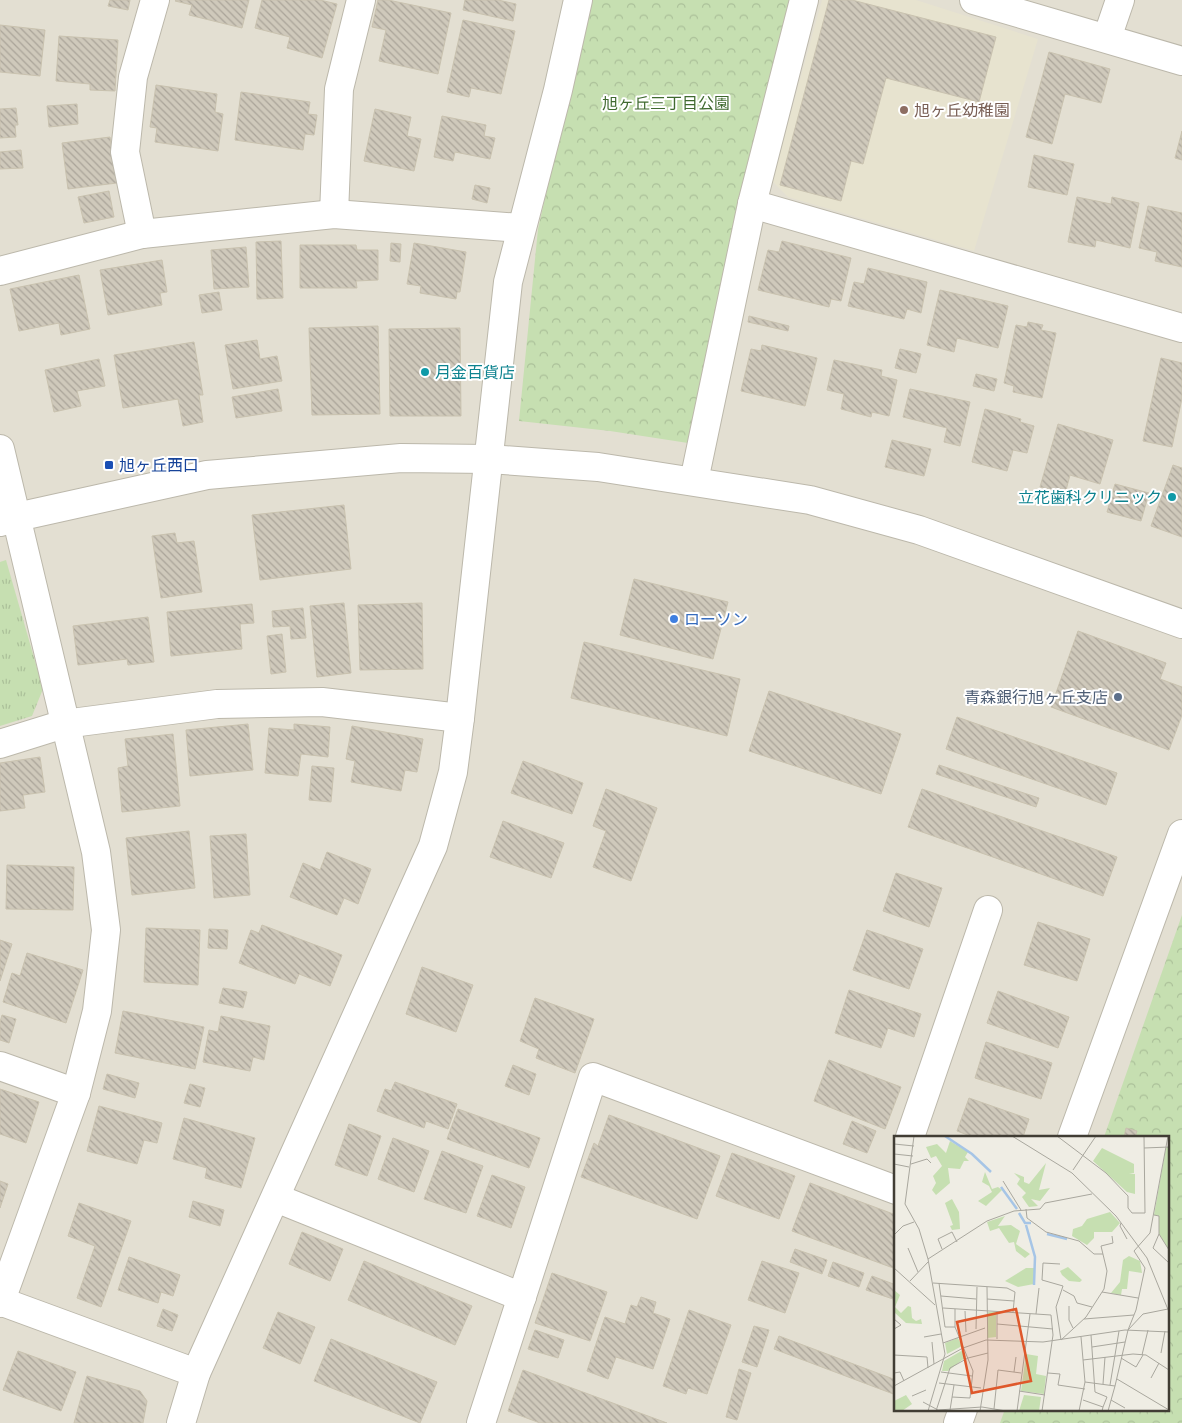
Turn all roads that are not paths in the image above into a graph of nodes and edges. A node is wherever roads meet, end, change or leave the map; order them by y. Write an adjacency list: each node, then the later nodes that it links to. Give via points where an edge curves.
1 (155, 0): 12 (street, via 134,77 125,152)
2 (361, 0): 10 (street, via 339,89)
3 (578, 0): 11 (street)
4 (804, 0): 9 (street)
5 (974, 0): 7 (street)
6 (1120, 0): 7 (street)
7 (1107, 38): 8 (street)
8 (1182, 61)
9 (752, 204): 14 (street); 17 (street)
10 (334, 214): 11 (street); 12 (street)
11 (521, 228): 16 (street, via 508,282)
12 (142, 234): 13 (street)
13 (0, 271)
14 (1182, 328)
15 (0, 449): 18 (street)
16 (489, 459): 17 (street, via 598,467); 18 (street, via 401,458 207,475); 20 (street)
17 (694, 481): 19 (street, via 810,500 919,530)
18 (8, 520): 21 (street)
19 (1182, 624)
20 (460, 718): 21 (street, via 322,702 217,704); 30 (street, via 453,772 433,846)
21 (64, 724): 22 (street); 26 (street, via 96,852 106,930 97,1011)
22 (0, 744)
23 (1182, 834): 28 (street)
24 (988, 910): 27 (street)
25 (0, 1066): 26 (street)
26 (76, 1093): 32 (street)
27 (910, 1136)
28 (1072, 1136)
29 (894, 1186): 31 (street, via 593,1077)
30 (276, 1198): 31 (street); 33 (street)
31 (522, 1297): 36 (street)
32 (0, 1302): 33 (street)
33 (196, 1372): 35 (street)
34 (963, 1410): 37 (street)
35 (181, 1423)
36 (481, 1423)
37 (958, 1423)

